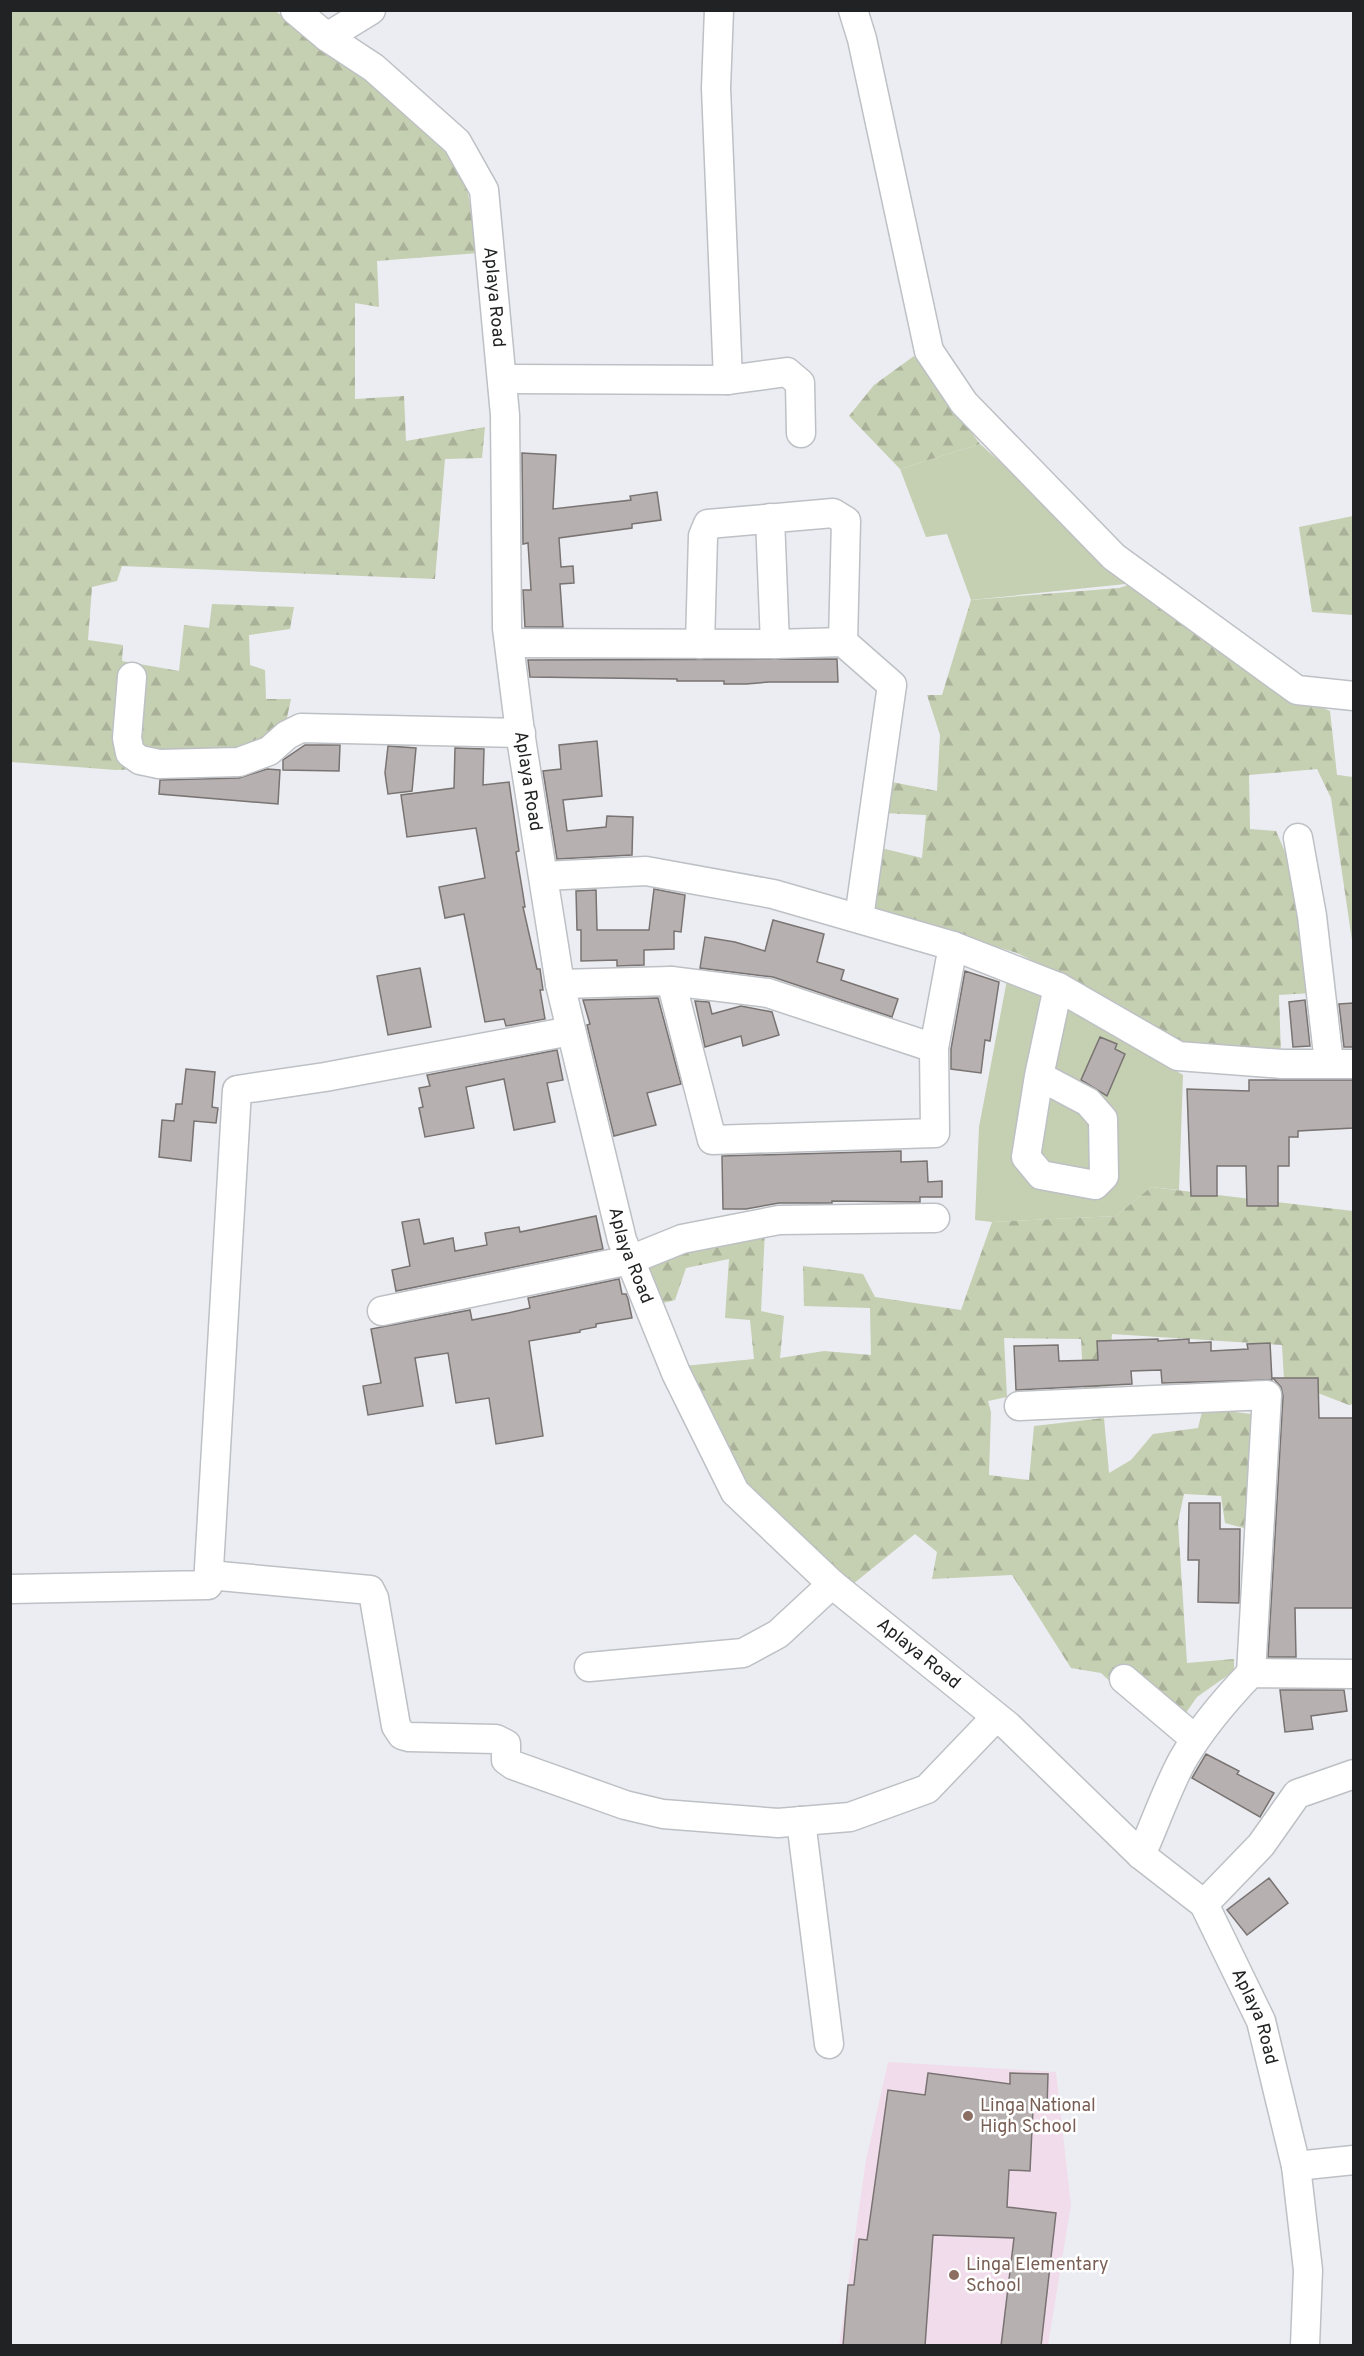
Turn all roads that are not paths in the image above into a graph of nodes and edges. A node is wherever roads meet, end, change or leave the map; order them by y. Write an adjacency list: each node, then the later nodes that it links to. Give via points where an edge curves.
1 (295, 10): 5 (street, Aplaya Road)
2 (371, 10): 5 (street)
3 (719, 10): 7 (street, via 716,88)
4 (854, 10): 15 (street, via 930,351 964,403 1114,557 1297,690)
5 (327, 37): 6 (street, Aplaya Road, via 374,68 457,142 484,190)
6 (503, 379): 7 (street); 11 (street, Aplaya Road)
7 (728, 380): 8 (street, via 787,372 800,383)
8 (801, 433)
9 (770, 518): 10 (street, via 833,513 846,521); 12 (street, via 708,524 703,536); 13 (street)
10 (843, 642): 13 (street); 19 (street, via 892,685)
11 (510, 643): 12 (street); 16 (street, Aplaya Road)
12 (700, 644): 13 (street)
13 (775, 644)
14 (132, 677): 16 (street, via 127,738 130,753 159,764 239,762 269,751 301,728)
15 (1353, 696)
16 (522, 733): 18 (street, Aplaya Road)
17 (1298, 838): 26 (street)
18 (544, 876): 19 (street, via 646,871 773,894); 22 (street, Aplaya Road)
19 (859, 918): 20 (street)
20 (953, 946): 23 (street); 25 (street)
21 (671, 981): 22 (street); 25 (street, via 768,993); 25 (street, via 711,1140 935,1133)
22 (560, 984): 24 (street, Aplaya Road)
23 (1058, 987): 26 (street, via 1178,1056 1282,1064); 27 (street)
24 (571, 1031): 29 (street, Aplaya Road); 32 (street, via 237,1090)
25 (934, 1048)
26 (1341, 1063)
27 (1039, 1076)
28 (935, 1218): 29 (street, via 779,1220 682,1239)
29 (630, 1260): 30 (street); 33 (street, Aplaya Road, via 676,1373 735,1492)
30 (382, 1311)
31 (1019, 1406): 36 (street, via 1267,1395)
32 (208, 1575): 34 (street, via 208,1585); 42 (street, via 370,1590 396,1726 409,1737 496,1739 506,1743 506,1760 513,1765 625,1805 663,1814 778,1823)
33 (832, 1584): 35 (street, via 778,1634 743,1653); 39 (street, Aplaya Road)
34 (10, 1589)
35 (589, 1667)
36 (1251, 1673): 37 (street); 40 (street)
37 (1353, 1674)
38 (1124, 1679): 40 (street)
39 (996, 1717): 42 (street, via 927,1789 850,1817); 43 (street, Aplaya Road)
40 (1196, 1739): 43 (street, via 1181,1763)
41 (1353, 1774): 44 (street, via 1297,1794 1261,1845)
42 (801, 1821): 45 (street)
43 (1141, 1855): 44 (street, Aplaya Road)
44 (1204, 1904): 47 (street, Aplaya Road, via 1261,2021)
45 (829, 2044)
46 (1353, 2160): 47 (street)
47 (1296, 2166): 48 (street, Aplaya Road, via 1308,2270)
48 (1305, 2346)

